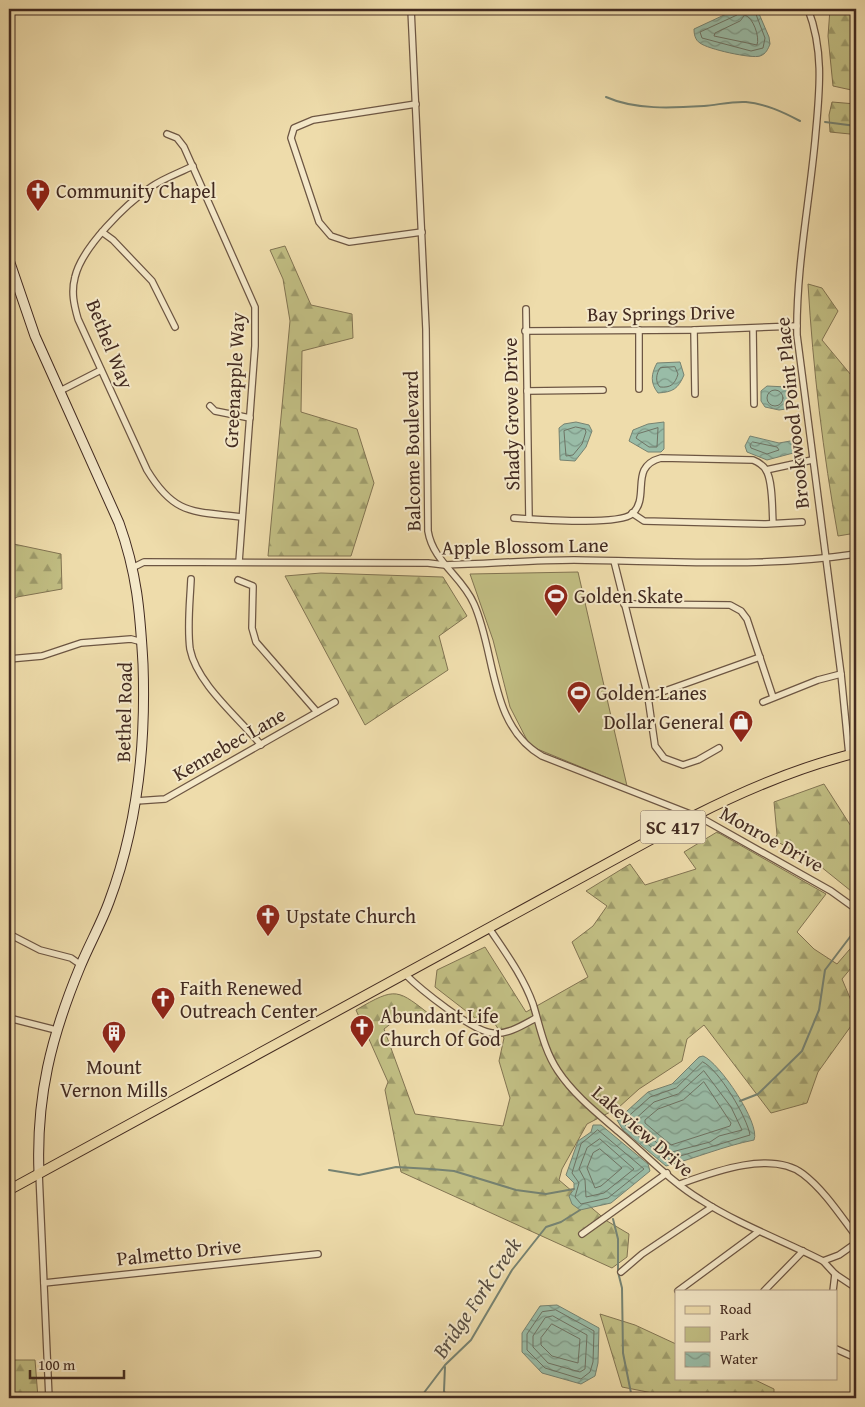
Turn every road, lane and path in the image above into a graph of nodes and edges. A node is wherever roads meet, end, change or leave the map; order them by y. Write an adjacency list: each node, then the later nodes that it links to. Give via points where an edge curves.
1 (411, 9): 3 (street, Balcome Boulevard)
2 (808, 9): 10 (street, Brookwood Point Place, via 820,57 820,95 798,288)
3 (416, 104): 7 (street, Balcome Boulevard); 7 (street, via 313,120 294,128 290,138 319,222 331,236 349,242)
4 (167, 134): 5 (street, Greenapple Way, via 179,140)
5 (193, 166): 6 (street, Bethel Way, via 152,186); 24 (street, Greenapple Way, via 255,307)
6 (102, 232): 11 (street, via 152,281); 16 (street, Bethel Way, via 81,261 73,292 78,319)
7 (422, 232): 37 (street, Balcome Boulevard, via 429,438 428,531 434,552)
8 (9, 260): 19 (street, Bethel Road, via 32,329)
9 (526, 309): 15 (street, Shady Grove Drive)
10 (797, 326): 12 (street, Bay Springs Drive); 25 (street, Brookwood Point Place)
11 (175, 327)
12 (753, 328): 14 (street, Bay Springs Drive); 22 (street)
13 (639, 330): 14 (street, Bay Springs Drive); 15 (street, Bay Springs Drive); 17 (street)
14 (694, 330): 21 (street)
15 (525, 331): 20 (street, Shady Grove Drive)
16 (101, 370): 19 (street); 28 (street, Bethel Way, via 147,470 165,495 192,512)
17 (639, 389)
18 (603, 390): 20 (street)
19 (60, 391): 38 (street, Bethel Road, via 119,523)
20 (527, 391): 30 (street, Shady Grove Drive)
21 (695, 394)
22 (754, 404)
23 (210, 406): 24 (street, via 215,411)
24 (250, 418): 28 (street, Greenapple Way)
25 (812, 460): 26 (street); 34 (street, Brookwood Point Place)
26 (766, 470): 27 (street, via 753,460 654,460 642,471 639,500); 32 (street)
27 (632, 513): 30 (street, via 624,518 606,520); 32 (street, via 644,521)
28 (241, 517): 36 (street, Greenapple Way)
29 (514, 518): 30 (street)
30 (529, 519)
31 (802, 522): 32 (street)
32 (773, 523)
33 (856, 554): 34 (street, Apple Blossom Lane)
34 (824, 558): 35 (street, Apple Blossom Lane, via 755,563); 45 (street, Brookwood Point Place)
35 (614, 561): 37 (street, Apple Blossom Lane); 41 (street)
36 (239, 562): 37 (street, Apple Blossom Lane); 38 (street, Apple Blossom Lane, via 144,562)
37 (445, 565): 55 (street, Balcome Boulevard, via 463,585 474,604 502,704 526,744 548,759)
38 (134, 567): 42 (street, Bethel Road)
39 (192, 579): 51 (street, via 189,640 193,660 211,689)
40 (238, 580): 50 (street, via 253,586 252,628 258,647)
41 (624, 604): 43 (street, via 730,605 747,619); 46 (street)
42 (142, 642): 44 (street, via 131,639 81,643 42,656); 54 (street, Bethel Road, via 144,734)
43 (760, 657): 46 (street); 47 (street)
44 (9, 659)
45 (841, 674): 47 (street); 53 (street, Brookwood Point Place)
46 (648, 697): 52 (street, via 656,746 664,758 682,765)
47 (773, 697): 49 (street)
48 (335, 702): 50 (street, Kennebec Lane)
49 (763, 702)
50 (317, 712): 51 (street, Kennebec Lane)
51 (261, 745): 54 (street, Kennebec Lane, via 165,799)
52 (719, 748)
53 (852, 754): 55 (main road, SC 417, via 762,783)
54 (136, 801): 59 (street, Bethel Road, via 115,886)
55 (694, 816): 56 (street, Monroe Drive, via 790,866); 57 (main road, SC 417)
56 (856, 909)
57 (489, 928): 60 (main road, SC 417); 62 (street, Lakeview Drive, via 524,983)
58 (9, 934): 59 (street, via 40,950 72,958)
59 (81, 965): 63 (street, Bethel Road)
60 (404, 974): 62 (street, via 451,1011 484,1031 502,1032); 64 (main road, SC 417)
61 (9, 1018): 63 (street)
62 (536, 1018): 65 (street, Lakeview Drive, via 552,1061 567,1084)
63 (56, 1030): 64 (street, Bethel Road, via 40,1106)
64 (39, 1173): 67 (main road, SC 417); 78 (street)
65 (667, 1173): 66 (street, Lakeview Drive); 70 (street)
66 (680, 1184): 68 (street, Lakeview Drive); 71 (street, via 754,1164 781,1164 799,1171 812,1181)
67 (9, 1190)
68 (712, 1207): 69 (street, Lakeview Drive); 76 (street)
69 (758, 1232): 73 (street, Lakeview Drive); 80 (street)
70 (582, 1234)
71 (856, 1236)
72 (856, 1243): 75 (street)
73 (803, 1251): 75 (street, Lakeview Drive); 81 (street)
74 (318, 1254): 78 (street, Palmetto Drive)
75 (823, 1261): 77 (street)
76 (621, 1272)
77 (835, 1274): 79 (street); 82 (street)
78 (44, 1283): 85 (street)
79 (856, 1288)
80 (680, 1290)
81 (765, 1290)
82 (833, 1290)
83 (838, 1350): 84 (street)
84 (856, 1358)
85 (49, 1398)

